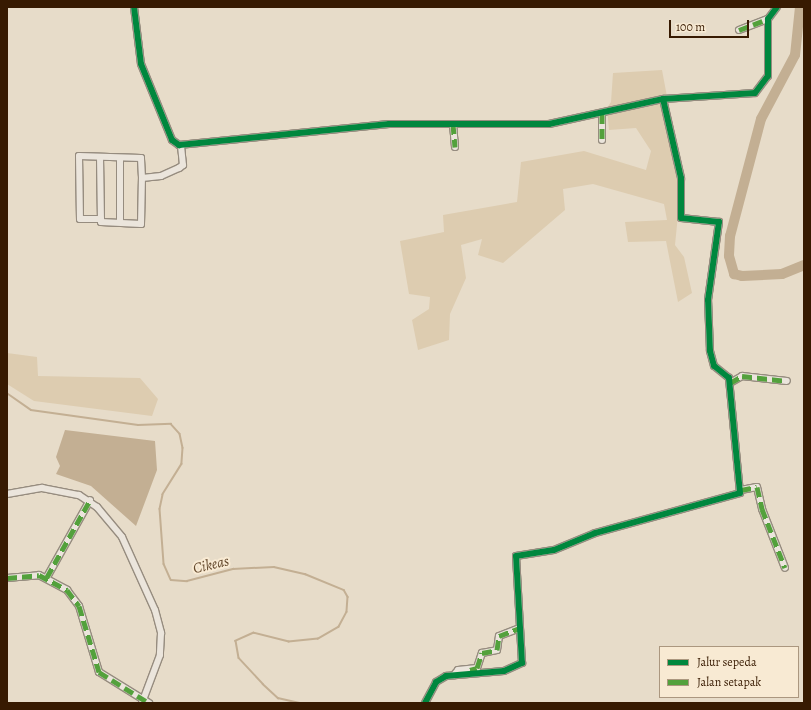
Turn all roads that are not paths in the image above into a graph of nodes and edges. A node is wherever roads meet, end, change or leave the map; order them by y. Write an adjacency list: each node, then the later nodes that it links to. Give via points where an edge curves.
1 (134, 7): 9 (street, via 141,64 172,140)
2 (777, 7): 3 (street)
3 (768, 18): 4 (street); 5 (street, via 768,76 755,93)
4 (739, 30)
5 (662, 99): 6 (street); 17 (street, via 681,178 681,218 719,222 708,300 710,350 714,366 728,375)
6 (602, 114): 7 (street, via 549,124); 8 (street)
7 (454, 124): 9 (street, via 377,125); 10 (street)
8 (602, 140)
9 (181, 145): 13 (street, via 183,165 161,176)
10 (456, 147)
11 (100, 157): 12 (street); 14 (street); 14 (street, via 79,156 80,219)
12 (120, 158): 13 (street, via 141,158); 15 (street)
13 (142, 178): 15 (street, via 141,224 123,225)
14 (101, 219): 15 (street, via 101,222)
15 (120, 222)
16 (787, 381): 17 (street, via 742,376)
17 (730, 383): 18 (street)
18 (741, 490): 21 (street, via 757,487 762,510); 24 (street, via 735,497 595,533 554,550 516,556)
19 (7, 494): 20 (street, via 42,488 68,491)
20 (90, 500): 22 (street); 26 (street, via 122,537 159,621 160,655)
21 (785, 568)
22 (47, 577): 23 (street, via 29,574); 26 (street, via 67,590 79,606 99,672)
23 (7, 578)
24 (520, 628): 25 (street, via 499,636 497,650 482,653 477,668 458,670); 25 (street, via 523,659 519,665 473,676)
25 (454, 675): 27 (street, via 436,682)
26 (145, 702)
27 (425, 703)

